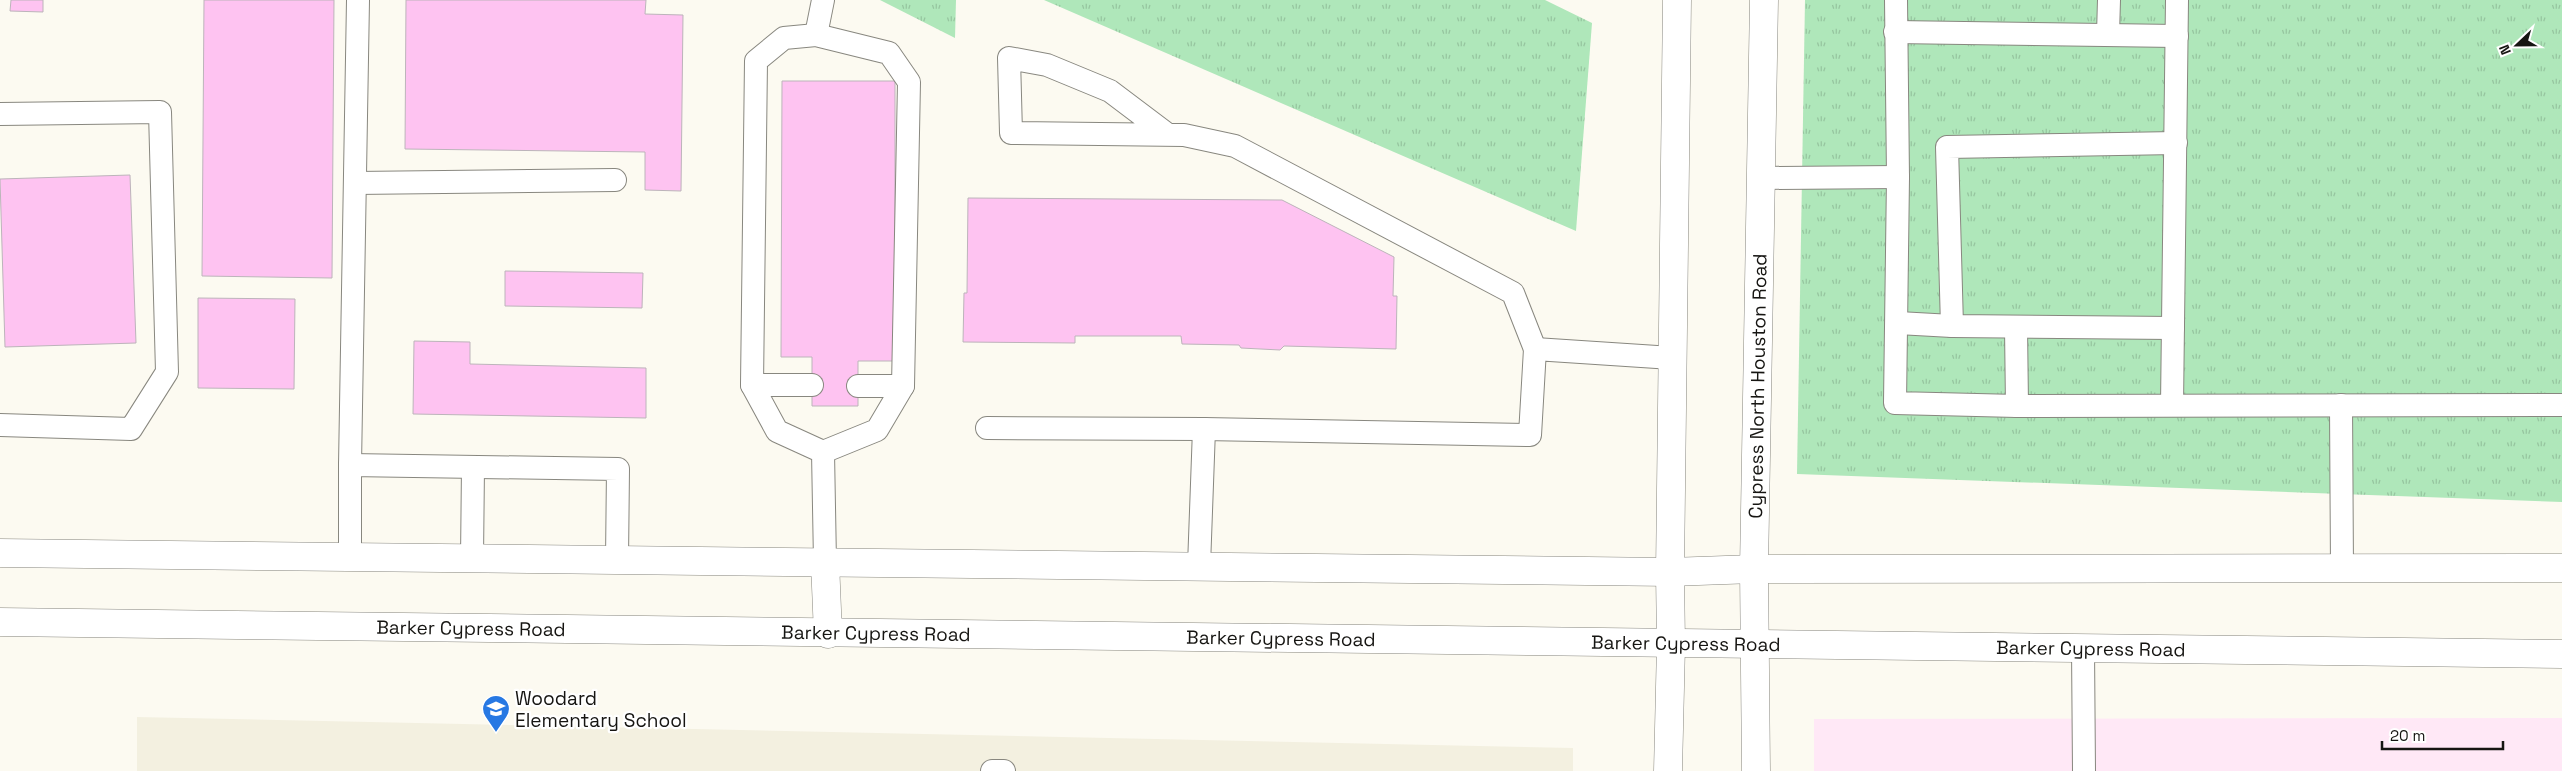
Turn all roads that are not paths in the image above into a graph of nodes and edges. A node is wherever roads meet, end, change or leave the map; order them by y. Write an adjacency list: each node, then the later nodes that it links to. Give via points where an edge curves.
1 (358, 0): 18 (lane)
2 (823, 0): 10 (lane)
3 (1677, 0): 24 (main road)
4 (1764, 0): 16 (main road, Cypress North Houston Road)
5 (1896, 0): 8 (lane)
6 (2109, 0): 9 (lane)
7 (2177, 0): 11 (lane)
8 (1895, 32): 9 (lane); 15 (lane)
9 (2108, 34): 11 (lane)
10 (816, 35): 25 (lane, via 784,38 756,61); 28 (lane, via 889,53 910,82)
11 (2177, 36): 14 (lane)
12 (0, 114): 33 (lane, via 160,112 167,372 131,429)
13 (1167, 134): 13 (lane, via 1011,133 1009,58 1047,65 1110,91); 23 (lane, via 1184,134 1234,146 1513,293)
14 (2176, 143): 20 (lane, via 1947,147); 22 (lane)
15 (1898, 177): 16 (lane); 19 (lane)
16 (1762, 178): 46 (main road, Cypress North Houston Road)
17 (615, 180): 18 (lane)
18 (355, 184): 37 (lane)
19 (1898, 323): 20 (lane); 32 (lane, via 1895,403)
20 (1952, 326): 21 (lane)
21 (2016, 327): 22 (lane); 32 (lane)
22 (2173, 328): 29 (lane)
23 (1535, 349): 24 (lane); 35 (lane, via 1530,435)
24 (1672, 358): 48 (main road)
25 (752, 385): 26 (lane); 36 (lane, via 778,431)
26 (812, 385)
27 (858, 386): 28 (lane)
28 (903, 386): 36 (lane, via 877,430)
29 (2172, 405): 30 (lane); 32 (lane)
30 (2341, 405): 31 (lane); 47 (lane)
31 (2562, 405)
32 (2017, 406)
33 (0, 425)
34 (987, 428): 35 (lane)
35 (1204, 429): 44 (lane)
36 (823, 452): 43 (lane)
37 (350, 465): 38 (lane); 40 (lane)
38 (473, 467): 41 (lane); 42 (lane, via 618,469)
39 (0, 553): 40 (main road)
40 (350, 556): 41 (main road)
41 (472, 558): 42 (main road)
42 (617, 560): 43 (main road)
43 (825, 562): 44 (main road); 50 (main road)
44 (1199, 566): 48 (main road)
45 (2562, 568): 47 (main road)
46 (1754, 569): 47 (main road); 48 (main road); 52 (main road, Cypress North Houston Road)
47 (2342, 569)
48 (1670, 572): 51 (main road)
49 (0, 622): 50 (main road, Barker Cypress Road)
50 (828, 634): 51 (main road, Barker Cypress Road)
51 (1672, 645): 52 (main road, Barker Cypress Road); 57 (main road)
52 (1755, 645): 53 (main road, Barker Cypress Road); 58 (main road, Cypress North Houston Road)
53 (2083, 648): 54 (main road, Barker Cypress Road); 59 (lane)
54 (2562, 654)
55 (992, 771): 56 (lane)
56 (1004, 771)
57 (1668, 771)
58 (1756, 771)
59 (2084, 771)

